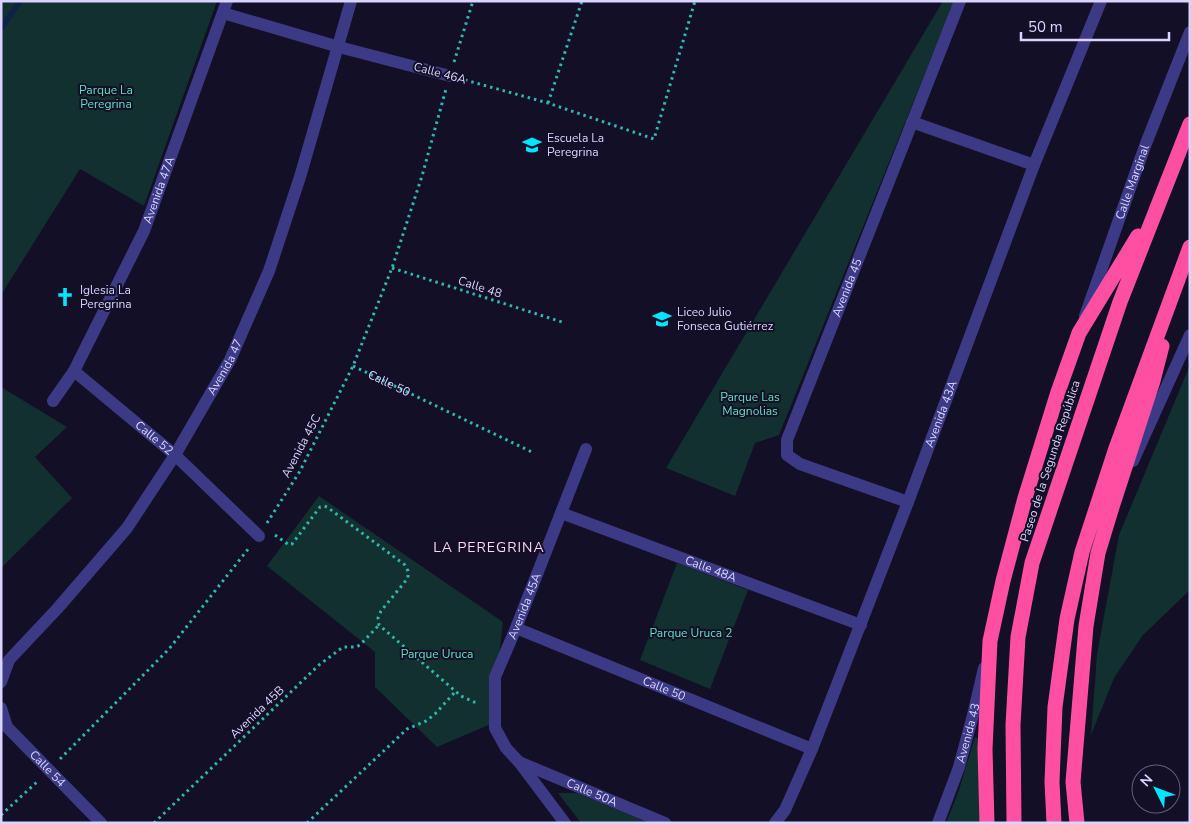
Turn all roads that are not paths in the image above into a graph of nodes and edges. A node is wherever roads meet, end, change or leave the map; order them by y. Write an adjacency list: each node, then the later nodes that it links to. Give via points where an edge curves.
1 (351, 1): 6 (street, Avenida 47)
2 (960, 1): 8 (street, Avenida 45)
3 (1101, 1): 10 (street, Avenida 43A)
4 (225, 7): 6 (street, Calle 46A); 15 (street, Avenida 47A, via 144,231)
5 (1190, 32): 13 (street, Calle Marginal, via 1145,146)
6 (339, 47): 7 (street, Calle 46A); 18 (street, Avenida 47, via 269,272 230,360)
7 (450, 76)
8 (912, 122): 10 (street); 19 (street, Avenida 45, via 787,440 788,455 800,464)
9 (1190, 124): 11 (highway, Paseo de la Segunda República)
10 (1034, 165): 19 (street, Avenida 43A)
11 (1159, 203): 13 (highway); 36 (highway, Paseo de la Segunda República, via 1113,321 1032,563 1018,637 1012,725)
12 (1187, 254): 20 (highway, via 1153,381); 37 (highway, via 1082,552 1067,619 1055,707)
13 (1079, 332): 25 (highway, via 1025,498)
14 (1190, 336): 20 (street)
15 (74, 370): 16 (street); 18 (street, Calle 52)
16 (53, 401)
17 (586, 449): 21 (street, Avenida 45A)
18 (175, 456): 22 (street, Calle 52); 26 (street, Avenida 47, via 127,528 9,660)
19 (908, 502): 23 (street, Avenida 43A)
20 (1112, 506): 38 (highway, via 1098,553 1086,626 1072,782)
21 (561, 512): 23 (street, Calle 48A); 24 (street, Avenida 45A)
22 (262, 531)
23 (861, 625): 28 (street, Avenida 43A)
24 (516, 628): 28 (street, Calle 50); 29 (street, Avenida 45A, via 495,677 495,728 506,748)
25 (990, 641): 34 (street, Avenida 43, via 959,767); 35 (highway, via 985,749)
26 (1, 682)
27 (1, 708): 30 (street, Calle 54, via 7,727)
28 (812, 749): 33 (street, Avenida 43A, via 785,810)
29 (519, 762): 31 (street); 32 (street, Calle 50A)
30 (101, 823)
31 (565, 823)
32 (665, 823)
33 (775, 823)
34 (938, 823)
35 (987, 823)
36 (1014, 823)
37 (1054, 823)
38 (1077, 823)

